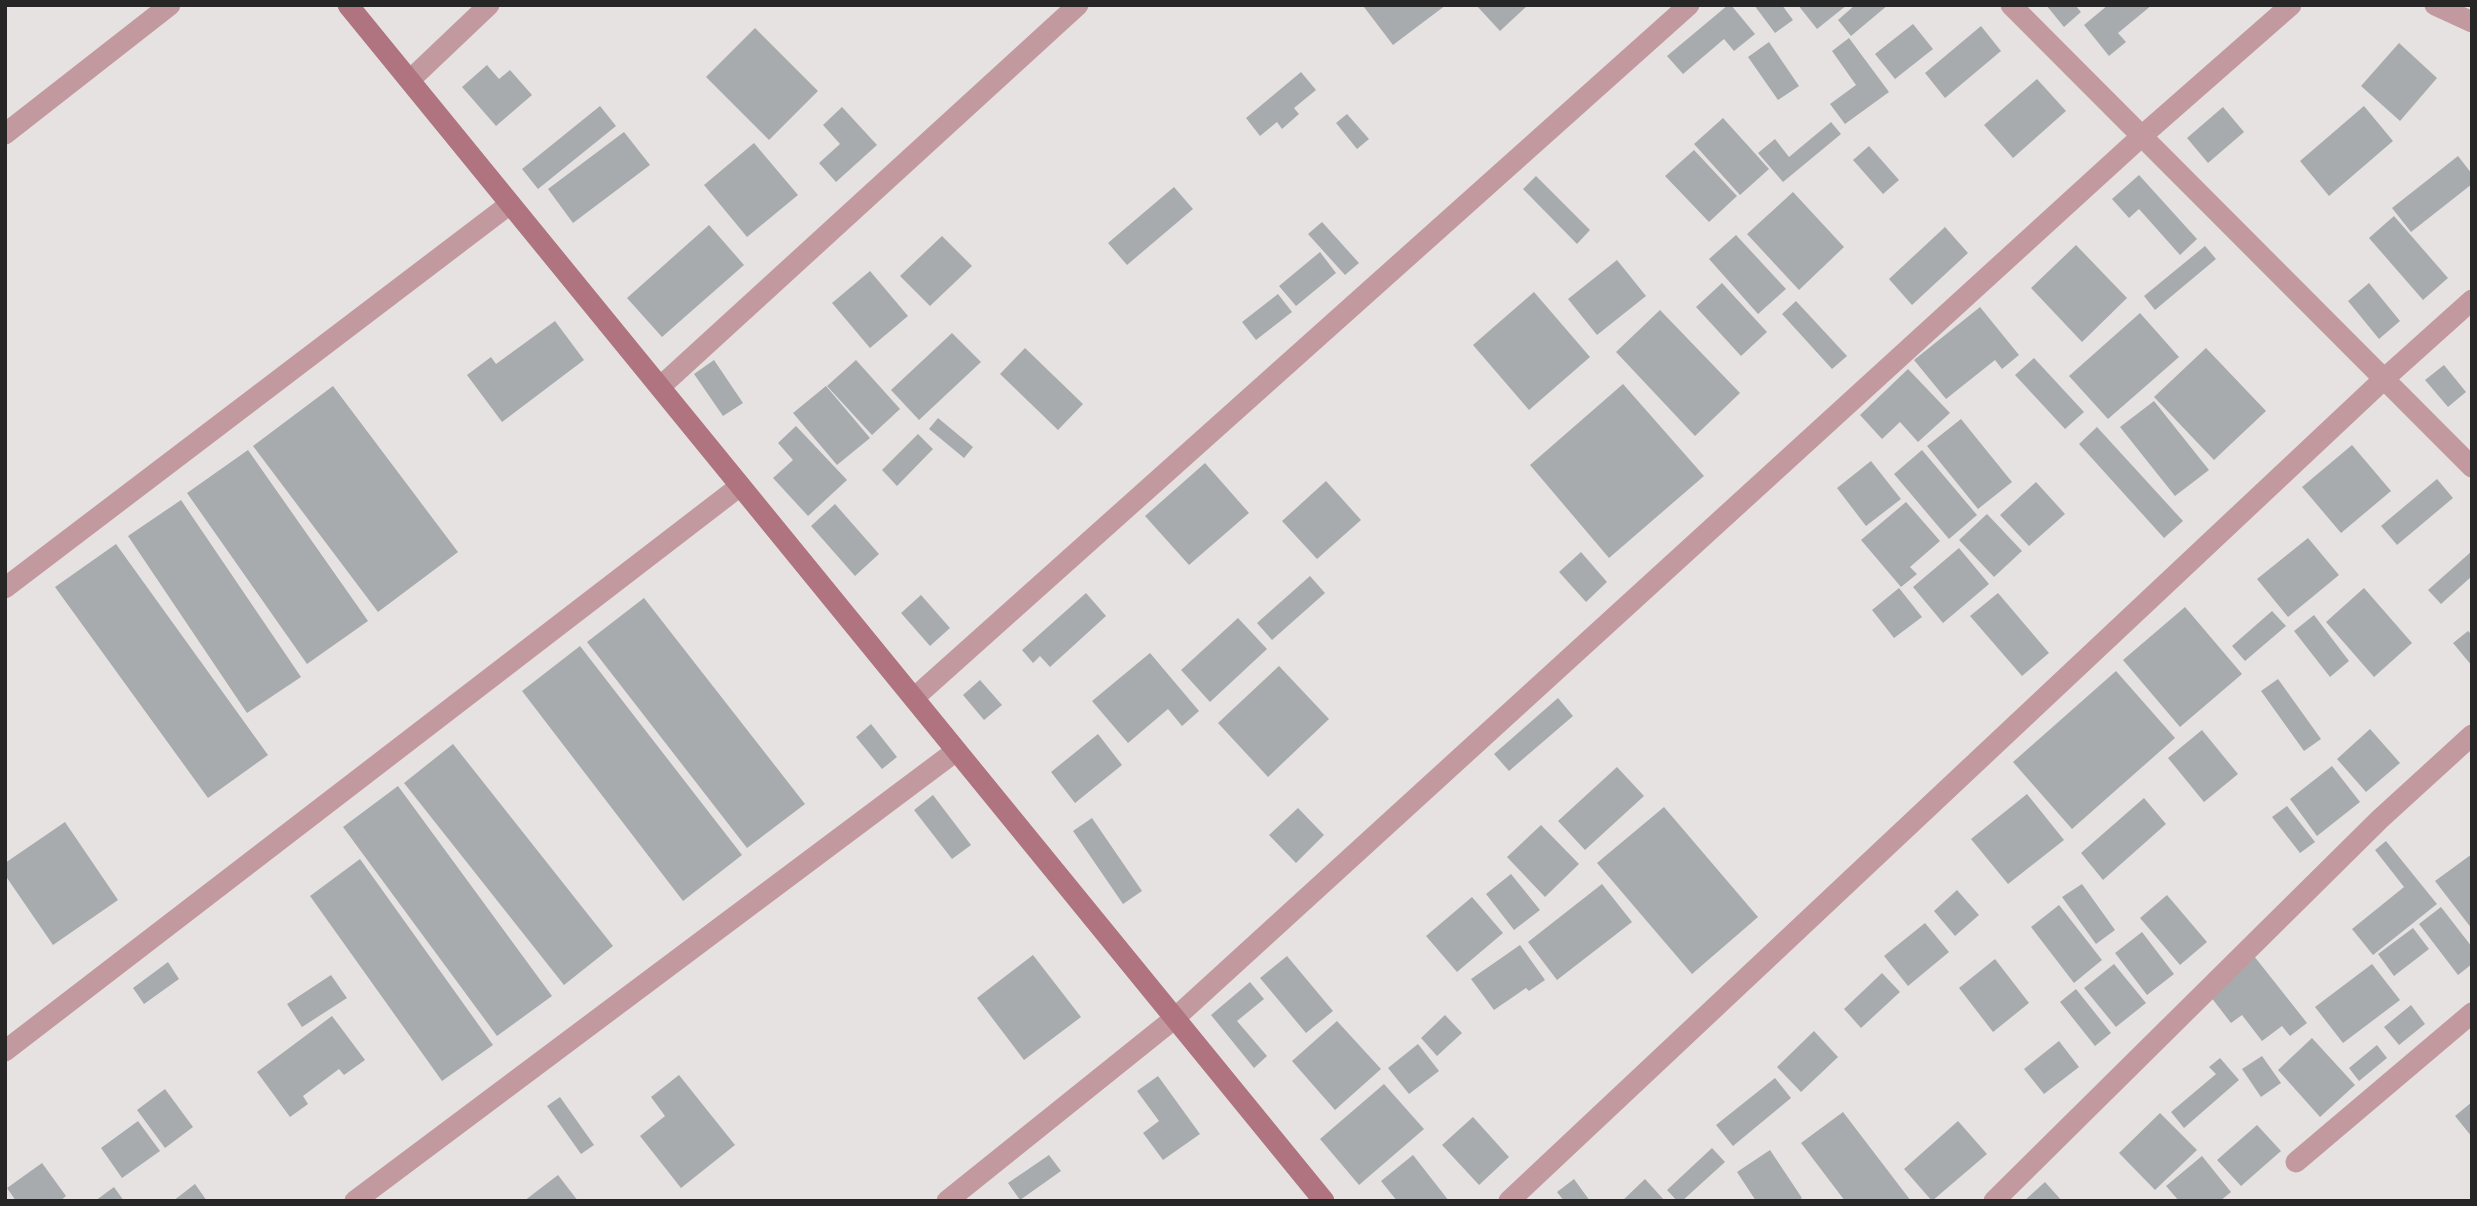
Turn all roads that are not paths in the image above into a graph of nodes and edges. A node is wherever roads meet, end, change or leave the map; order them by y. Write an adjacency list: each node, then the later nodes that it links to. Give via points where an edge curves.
1 (170, 5): 11 (street)
2 (348, 5): 10 (street)
3 (489, 5): 10 (street)
4 (1078, 5): 16 (street)
5 (1689, 5): 20 (street)
6 (2011, 5): 12 (street)
7 (2291, 5): 12 (street)
8 (2435, 5): 9 (street)
9 (2472, 22)
10 (410, 80): 13 (street)
11 (5, 134)
12 (2143, 135): 15 (street); 24 (street)
13 (510, 204): 16 (street); 19 (street)
14 (2472, 300): 15 (street)
15 (2384, 379): 17 (street); 30 (street)
16 (660, 387): 18 (street)
17 (2472, 467)
18 (740, 486): 20 (street); 25 (street)
19 (5, 588)
20 (914, 698): 22 (street)
21 (2472, 735): 31 (street, via 2380,819)
22 (956, 751): 24 (street); 27 (street)
23 (2472, 1013): 26 (street)
24 (1175, 1018): 28 (street); 29 (street)
25 (5, 1051)
26 (2296, 1162)
27 (355, 1201)
28 (947, 1201)
29 (1324, 1201)
30 (1509, 1201)
31 (1994, 1201)

